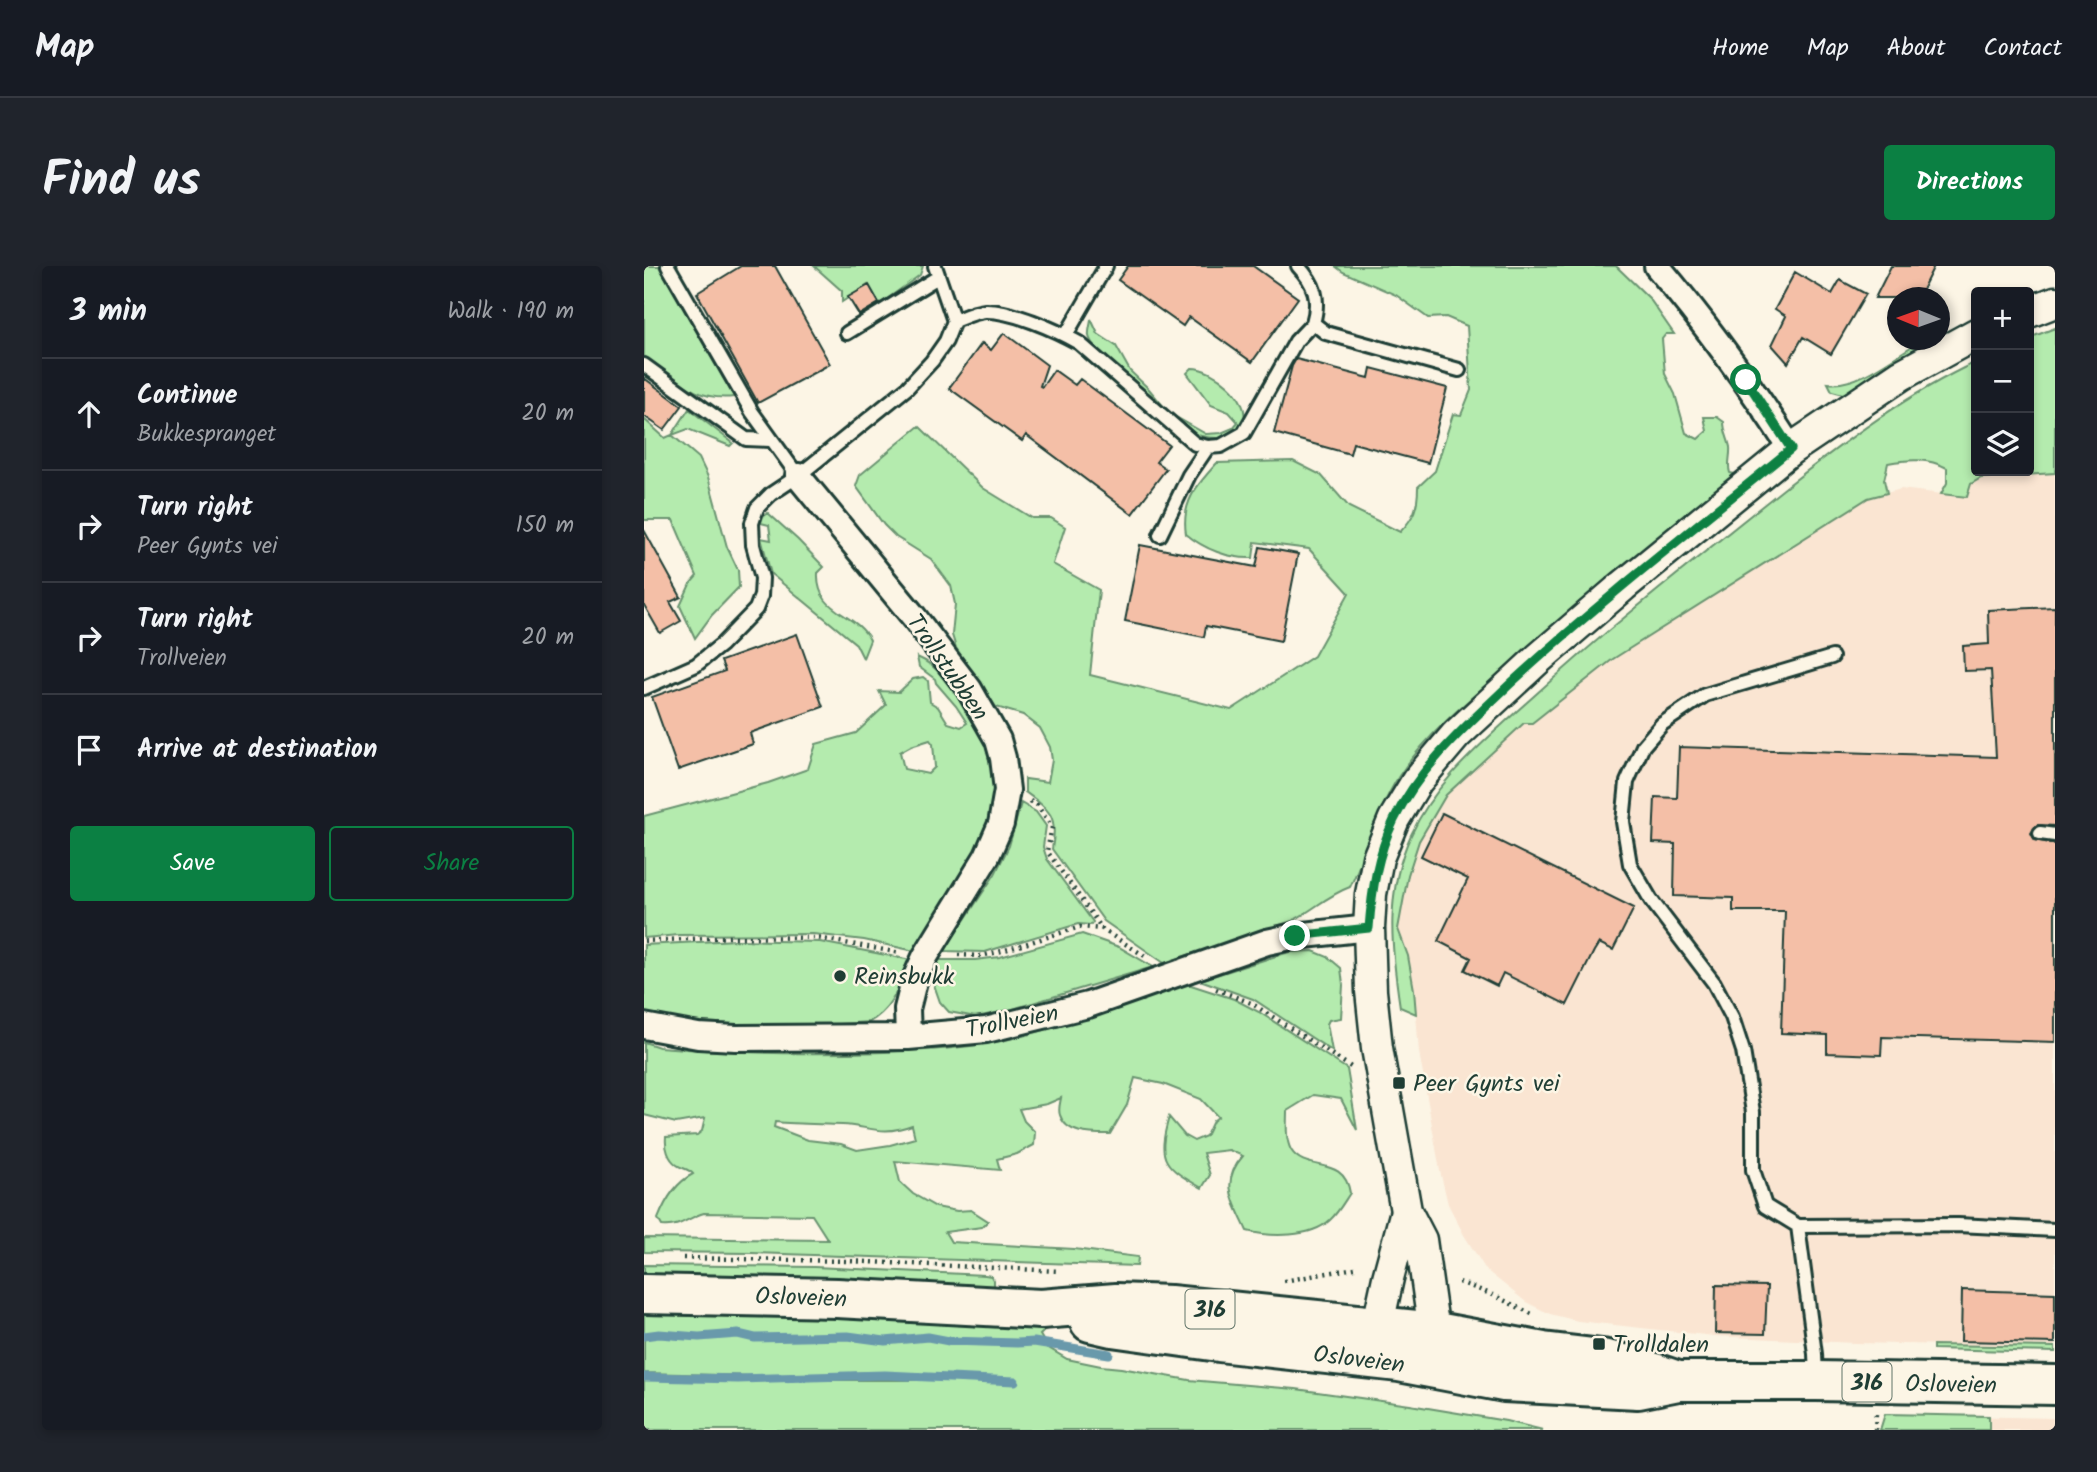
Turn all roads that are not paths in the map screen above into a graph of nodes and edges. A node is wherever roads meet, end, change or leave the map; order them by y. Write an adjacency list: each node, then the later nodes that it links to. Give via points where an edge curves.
1 (668, 266): 15 (lane, Trollstubben)
2 (1106, 266): 11 (lane)
3 (1298, 266): 9 (lane, via 1318,298)
4 (1657, 266): 17 (street, via 1738,368)
5 (937, 271): 8 (lane); 10 (lane)
6 (2055, 302): 7 (street)
7 (2034, 310)
8 (954, 321): 11 (lane, via 986,311); 18 (lane, via 932,361 907,388)
9 (1313, 323): 14 (lane, via 1326,332); 16 (lane, via 1296,341 1244,433 1221,446)
10 (847, 333)
11 (1066, 335): 16 (lane, via 1195,444)
12 (1971, 337): 17 (street, via 1901,374)
13 (644, 365): 15 (lane, via 746,439)
14 (1459, 370)
15 (770, 440): 18 (lane, Trollstubben)
16 (1208, 447): 19 (lane)
17 (1791, 449): 24 (street, via 1623,586 1456,735 1417,781 1394,819 1378,858)
18 (797, 476): 21 (lane, via 757,508 752,523 762,587 756,609 696,665); 26 (street, Trollstubben, via 969,689 1003,758 1007,790 1001,824 914,981 907,1009)
19 (1160, 535)
20 (1832, 657): 28 (lane, via 1705,695 1662,724 1643,746 1627,782 1623,822 1630,864 1651,900 1714,983 1732,1017 1753,1112 1753,1170 1765,1206)
21 (644, 688)
22 (2040, 833): 23 (lane)
23 (2055, 835)
24 (1369, 928): 26 (street, Trollveien, via 1267,942 1088,1005 986,1030); 27 (street, via 1377,1048)
25 (644, 1026): 26 (street, Trollveien, via 736,1038)
26 (908, 1037)
27 (1406, 1211): 32 (street); 33 (street, via 1421,1240)
28 (1798, 1226): 29 (lane); 36 (lane)
29 (2055, 1230)
30 (644, 1294): 31 (main road, Osloveien / 316)
31 (1041, 1309): 32 (main road, Osloveien / 316, via 1115,1303 1170,1305); 34 (main road, Osloveien / 316, via 1112,1327)
32 (1378, 1324): 33 (main road, Osloveien / 316); 34 (street)
33 (1434, 1332): 34 (street); 35 (main road, Osloveien / 316, via 1602,1359)
34 (1399, 1362): 35 (main road, Osloveien / 316, via 1503,1382 1638,1389)
35 (1678, 1381): 36 (main road, Osloveien / 316)
36 (1815, 1381): 37 (main road, Osloveien / 316)
37 (2055, 1385)

